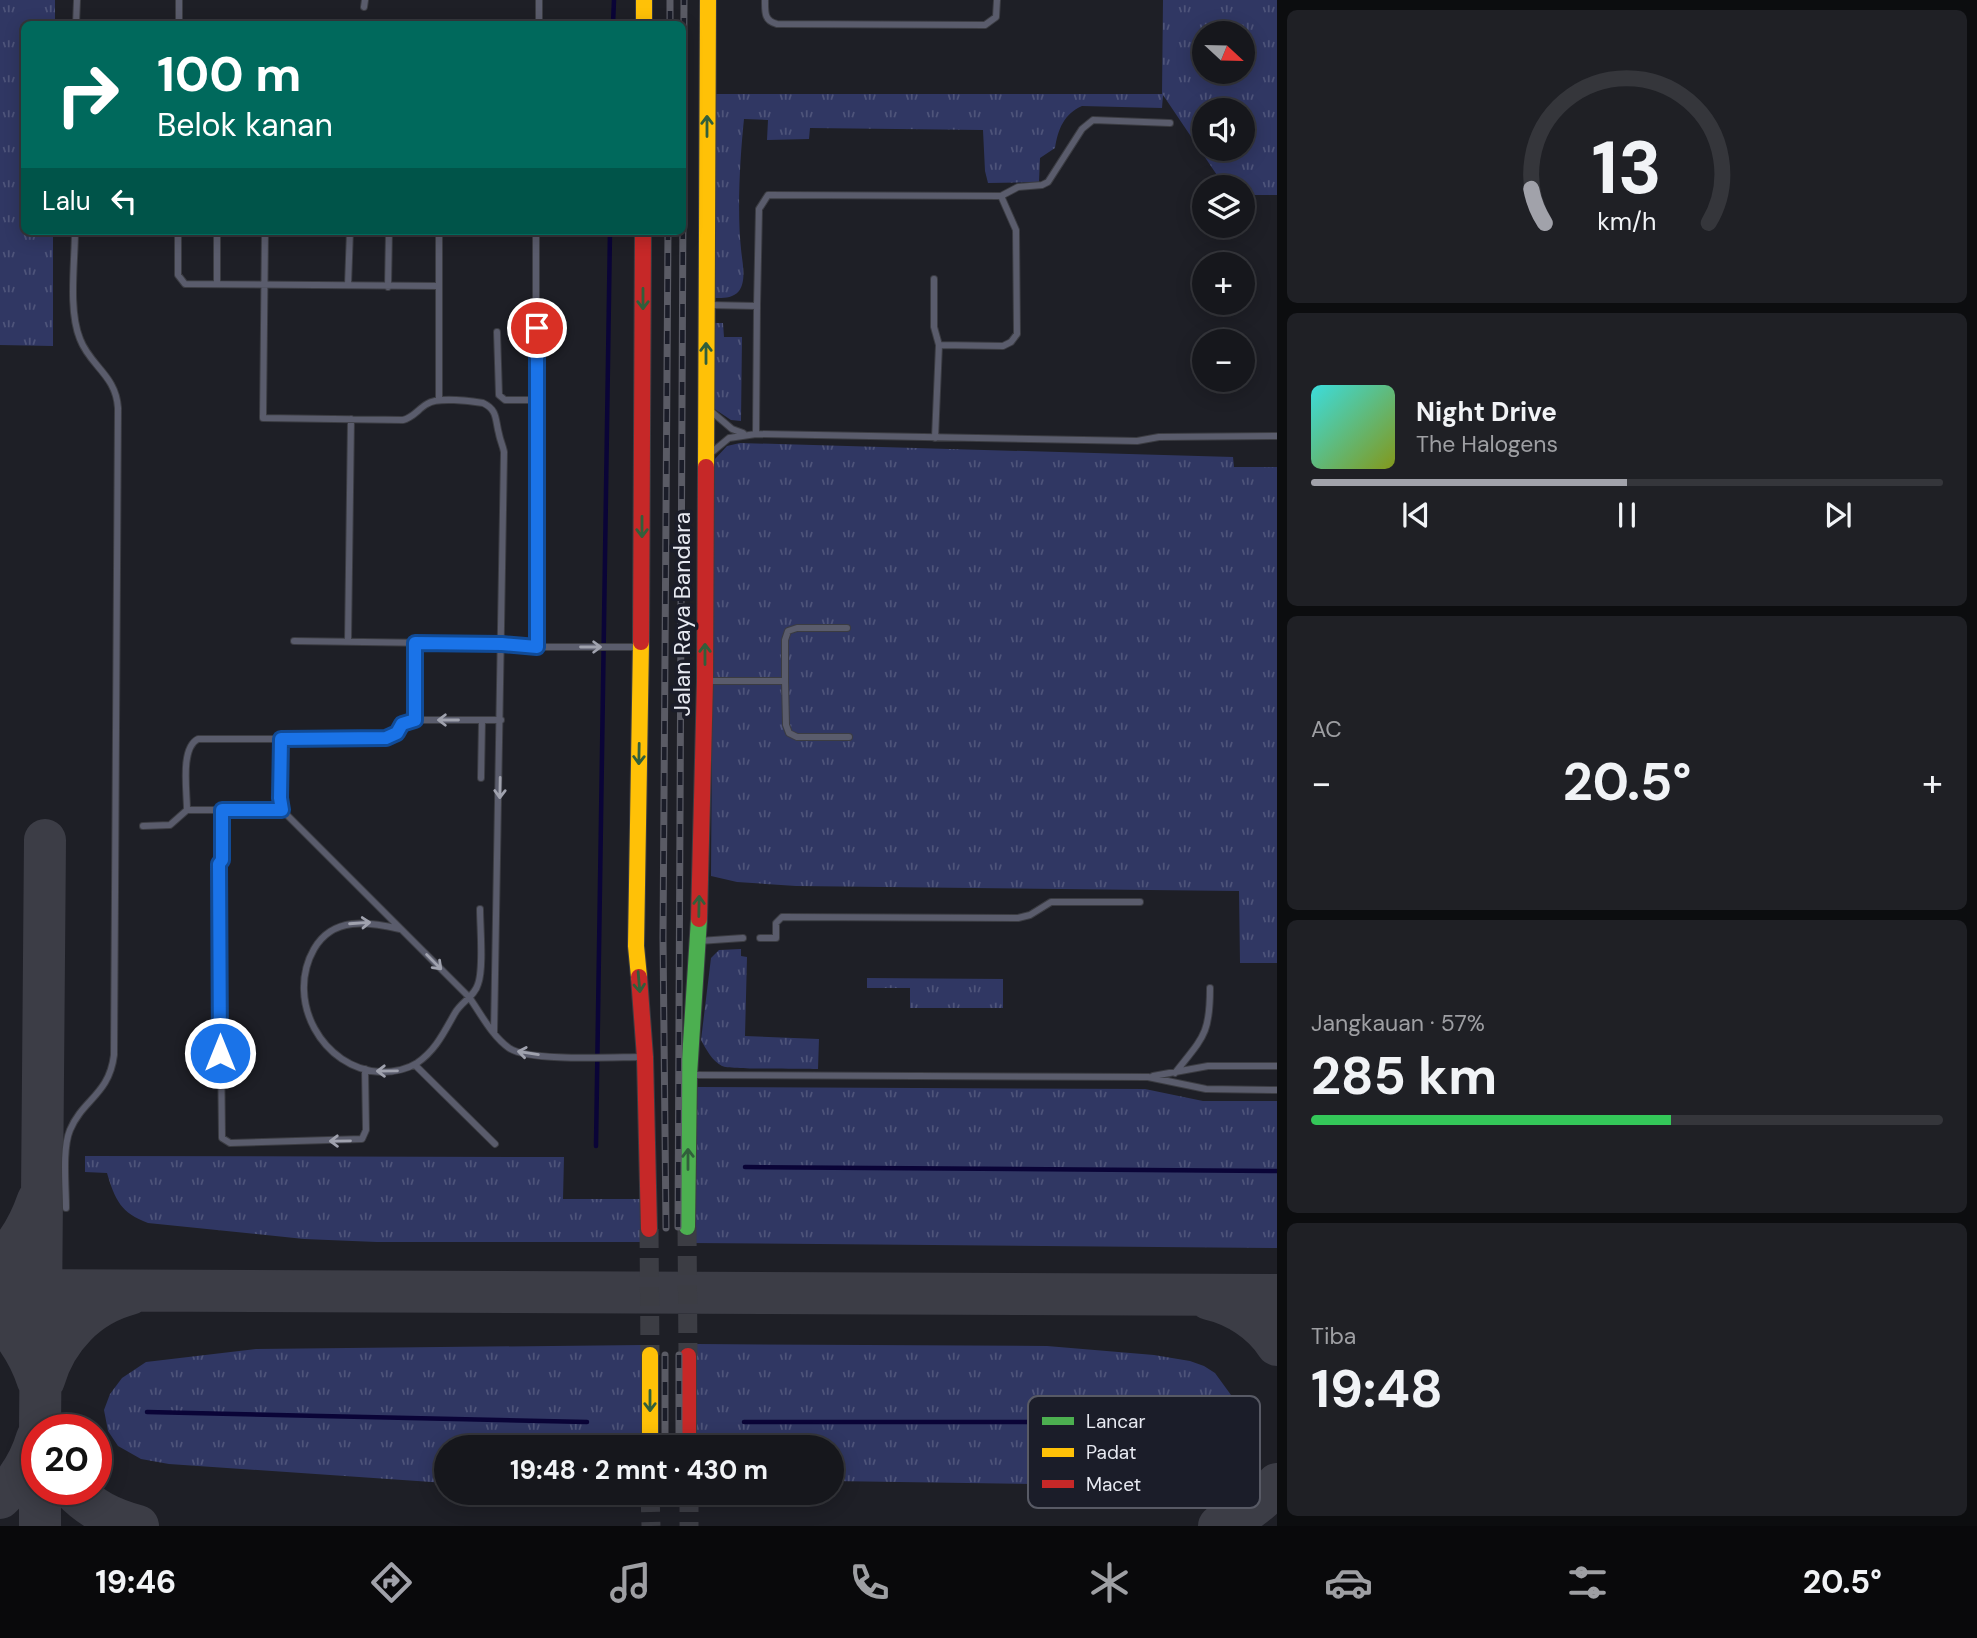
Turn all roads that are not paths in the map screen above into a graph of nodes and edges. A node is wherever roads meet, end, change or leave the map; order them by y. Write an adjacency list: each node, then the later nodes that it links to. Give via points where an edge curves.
1 (77, 0): 8 (lane)
2 (179, 0): 9 (lane)
3 (539, 0): 10 (lane)
4 (644, 0): 11 (street)
5 (708, 0): 29 (street, Jalan Raya Bandara, one-way to 5)
6 (765, 0): 7 (lane, via 766,17 777,24 971,25 993,21)
7 (997, 0)
8 (76, 21)
9 (179, 21)
10 (539, 21)
11 (644, 21)
12 (1170, 122): 13 (lane, via 1093,120 1082,129 1048,182 1017,187)
13 (1001, 196): 30 (lane, via 768,195 759,209); 32 (lane, via 1016,230 1017,334 1003,345)
14 (75, 235): 80 (lane, via 77,332 111,383 118,408 114,1055 106,1083 79,1114 68,1135)
15 (178, 235): 24 (lane, via 181,282)
16 (217, 235): 24 (lane)
17 (265, 235): 25 (lane)
18 (350, 235): 26 (lane)
19 (389, 235): 27 (lane)
20 (439, 235): 28 (lane)
21 (536, 235): 35 (lane)
22 (643, 235): 48 (street, Jalan Raya Bandara, one-way to 48)
23 (934, 279): 32 (lane, via 934,327)
24 (217, 284): 25 (lane)
25 (264, 284): 26 (lane); 36 (lane, via 263,418)
26 (348, 285): 27 (lane)
27 (388, 286): 28 (lane)
28 (439, 286): 34 (lane)
29 (706, 305): 30 (lane); 33 (street, Jalan Raya Bandara, one-way to 29)
30 (757, 306): 38 (lane)
31 (497, 332): 35 (lane, via 499,395 505,400)
32 (939, 345): 40 (lane)
33 (705, 397): 37 (lane, via 719,419); 41 (street, Jalan Raya Bandara)
34 (439, 400): 36 (lane, via 408,419); 46 (lane, via 483,403 497,417 505,452)
35 (537, 400): 47 (lane)
36 (351, 419): 44 (lane)
37 (745, 434): 38 (lane); 41 (lane, via 729,438 710,453)
38 (756, 434): 40 (lane)
39 (1277, 436): 40 (lane, via 1137,441)
40 (935, 438)
41 (705, 467): 49 (street, Jalan Raya Bandara, one-way to 41)
42 (847, 628): 50 (lane, via 788,631)
43 (294, 641): 44 (lane)
44 (348, 642): 45 (lane)
45 (415, 643): 46 (lane); 51 (lane)
46 (502, 644): 47 (lane); 53 (lane)
47 (537, 647): 48 (lane, one-way to 48)
48 (641, 647): 70 (street, Jalan Raya Bandara, one-way to 70, via 636,946)
49 (705, 681): 50 (lane); 66 (street, Jalan Raya Bandara, one-way to 49)
50 (785, 681): 54 (lane, via 789,733)
51 (415, 720): 52 (lane, one-way to 51); 55 (lane, via 386,738)
52 (482, 720): 53 (lane); 56 (lane)
53 (501, 720): 69 (lane, one-way to 69)
54 (849, 737)
55 (281, 739): 57 (lane, via 194,741 187,753); 59 (lane)
56 (481, 778)
57 (187, 810): 58 (lane); 60 (lane, via 170,825)
58 (222, 810): 59 (lane); 73 (lane, one-way to 58, via 366,1130 362,1139 230,1143 222,1138)
59 (282, 810): 63 (lane)
60 (143, 826)
61 (1140, 902): 65 (lane, via 1051,902 1018,918 784,916 776,923 776,938)
62 (480, 909): 68 (lane, via 479,983)
63 (402, 929): 68 (lane, one-way to 68); 73 (lane, one-way to 63, via 341,1059 313,1028 304,1002 307,967 319,942 338,927 362,922)
64 (743, 938): 66 (lane)
65 (760, 938)
66 (698, 941): 75 (street, Jalan Raya Bandara)
67 (1210, 988): 74 (lane, via 1206,1033)
68 (469, 997): 69 (lane); 71 (lane, via 441,1040)
69 (494, 1033): 70 (lane, one-way to 69, via 519,1052)
70 (645, 1057): 82 (street, Jalan Raya Bandara)
71 (415, 1065): 73 (lane, one-way to 73, via 390,1072); 79 (lane)
72 (1277, 1066): 74 (lane, via 1208,1066)
73 (365, 1069)
74 (1175, 1072): 76 (lane); 77 (lane)
75 (689, 1075): 76 (lane); 81 (street, Jalan Raya Bandara, one-way to 75)
76 (1148, 1077): 77 (lane)
77 (1168, 1080): 78 (lane, via 1206,1089)
78 (1277, 1090)
79 (495, 1144)
80 (66, 1208)
81 (688, 1227)
82 (649, 1229)
83 (650, 1355): 85 (street, one-way to 85)
84 (688, 1356): 86 (street)
85 (650, 1435)
86 (688, 1435)

